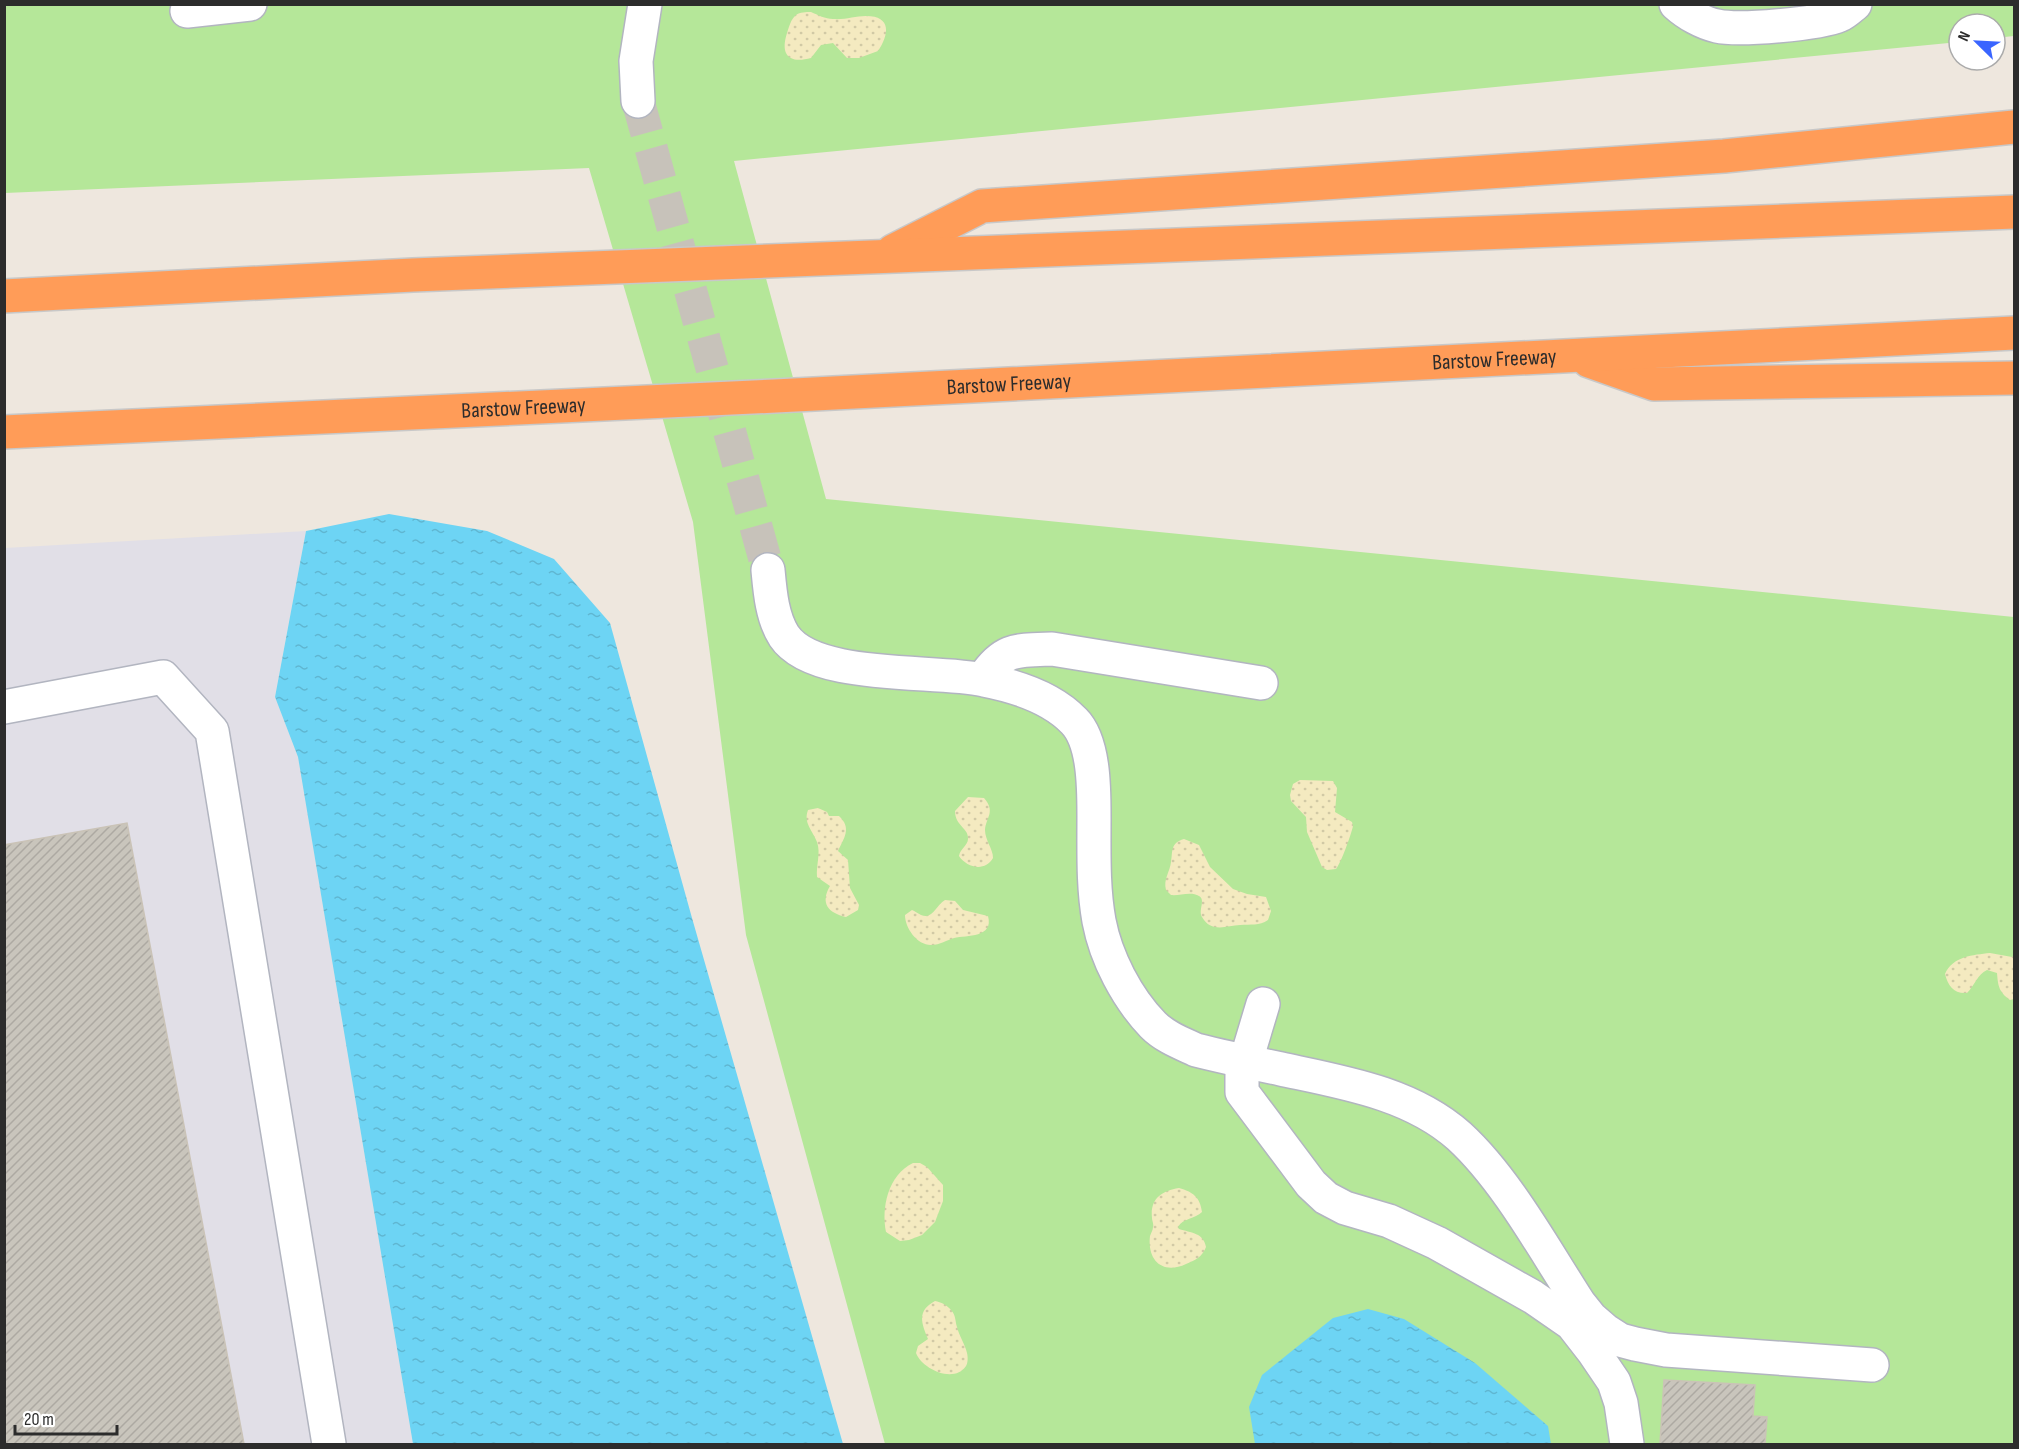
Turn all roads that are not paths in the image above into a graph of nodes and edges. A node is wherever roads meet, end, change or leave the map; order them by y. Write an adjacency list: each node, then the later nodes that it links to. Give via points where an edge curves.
1 (249, 4): 5 (lane)
2 (645, 4): 6 (lane, via 636,61)
3 (1676, 4): 4 (lane, via 1718,26 1749,27 1811,22 1842,15)
4 (1855, 4)
5 (188, 11)
6 (639, 101)
7 (2014, 127): 9 (highway, via 1724,156 982,206)
8 (2014, 212): 9 (highway)
9 (885, 256): 10 (highway)
10 (4, 296)
11 (2014, 333): 12 (highway, Barstow Freeway)
12 (1576, 356): 13 (highway, via 1654,384); 14 (highway, Barstow Freeway)
13 (2014, 378)
14 (4, 432)
15 (768, 570): 16 (lane, via 779,625 784,636 806,654 821,661 890,673)
16 (983, 679): 17 (lane, via 1002,657 1021,650 1052,649); 20 (lane, via 1051,703 1075,722 1089,750 1100,924 1131,998 1154,1026 1174,1041)
17 (1261, 683)
18 (4, 707): 24 (lane, via 163,677 212,731)
19 (1263, 1004): 20 (lane)
20 (1245, 1062): 21 (lane, via 1370,1090 1412,1106 1458,1135 1496,1175 1591,1318 1620,1340); 23 (lane, via 1242,1092 1311,1184 1326,1198 1437,1243 1549,1307 1572,1324 1593,1351 1614,1382)
21 (1653, 1348): 22 (lane); 23 (lane)
22 (1872, 1365)
23 (1622, 1403): 25 (lane)
24 (328, 1444)
25 (1627, 1444)

